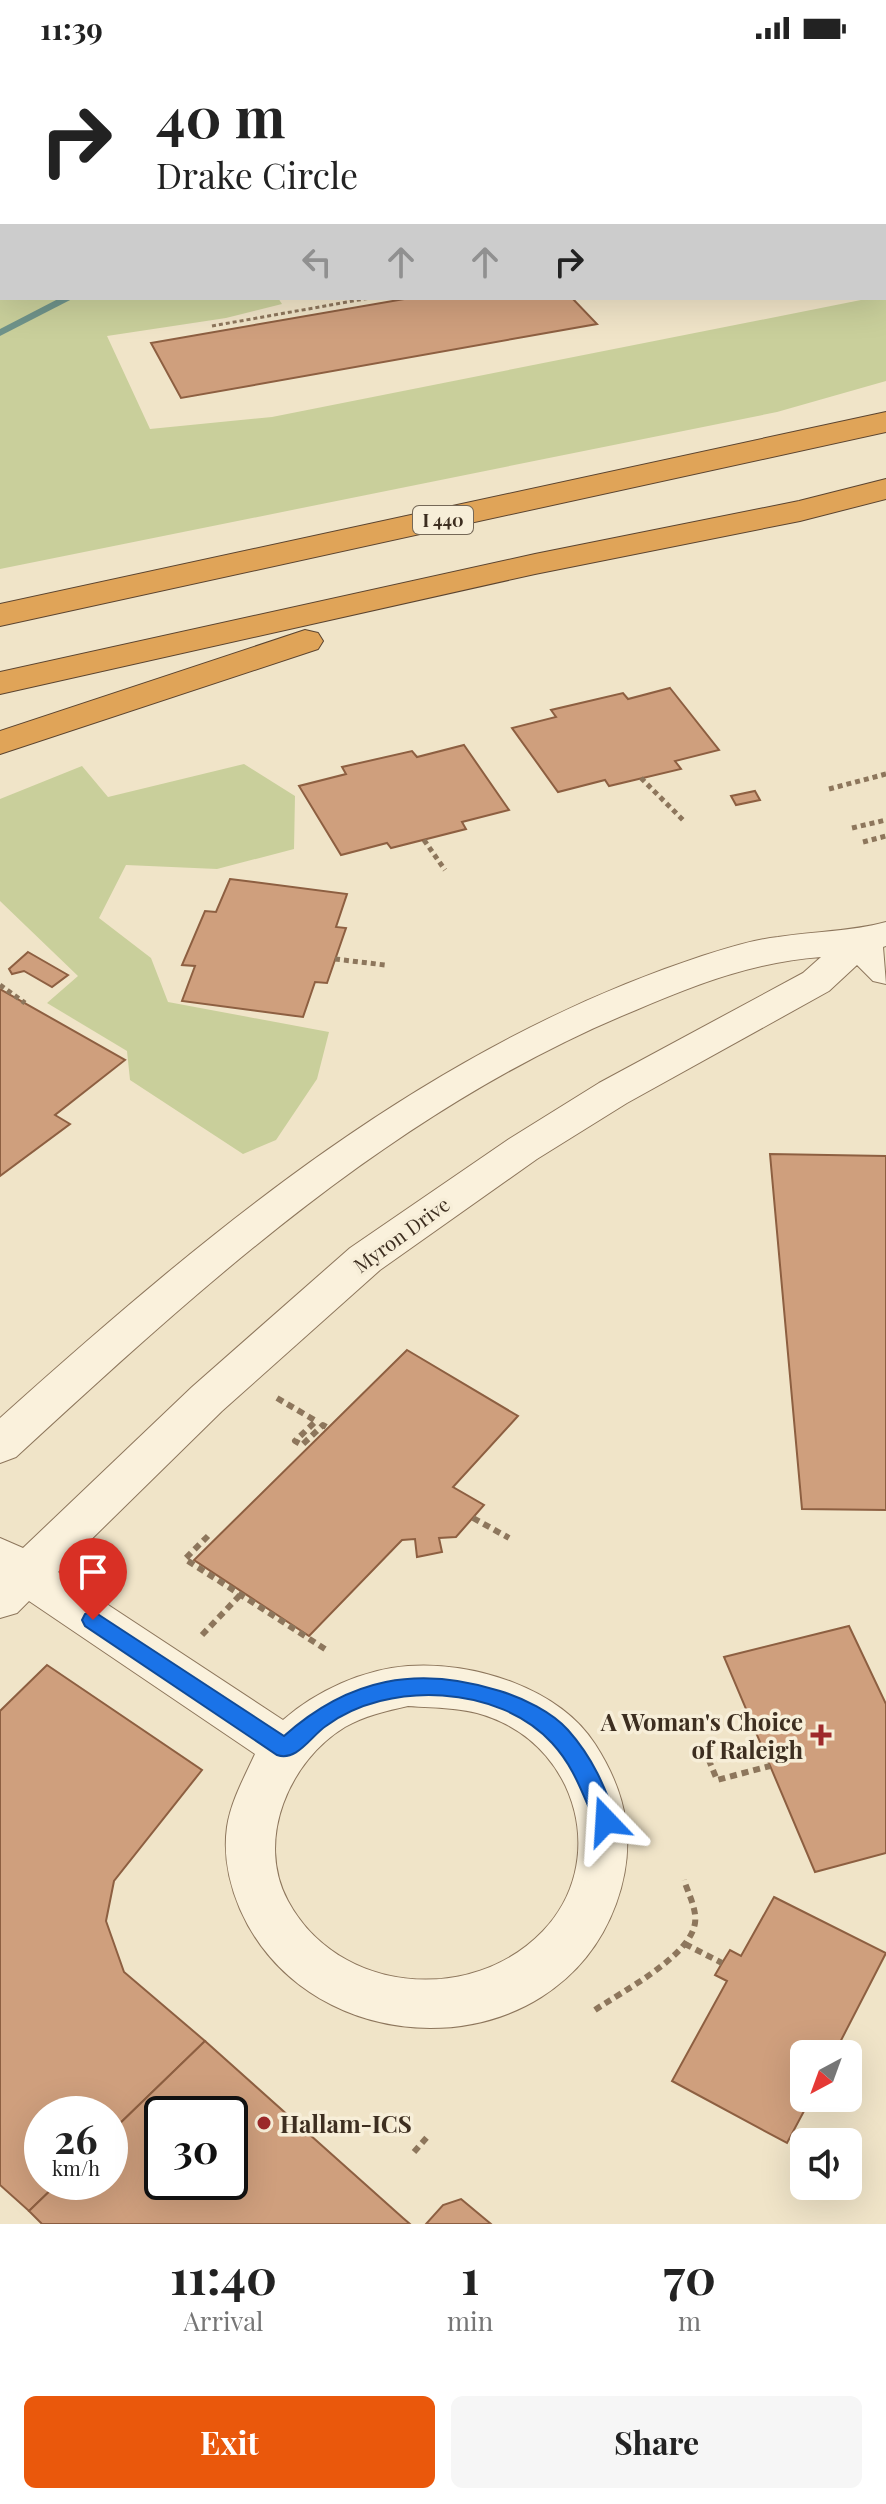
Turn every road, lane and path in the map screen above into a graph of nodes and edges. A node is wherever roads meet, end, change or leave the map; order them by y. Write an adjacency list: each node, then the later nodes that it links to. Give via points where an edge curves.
1 (355, 300): 2 (path)
2 (212, 326)
3 (886, 422): 6 (highway, I 440)
4 (886, 489): 5 (highway)
5 (535, 564): 7 (highway); 8 (highway)
6 (0, 615)
7 (0, 683)
8 (0, 743)
9 (886, 774): 11 (path)
10 (641, 778): 12 (path)
11 (829, 789)
12 (683, 820)
13 (886, 820): 14 (path)
14 (852, 828)
15 (886, 836): 17 (path)
16 (424, 840): 18 (path)
17 (863, 842)
18 (445, 870)
19 (877, 950): 26 (street, Myron Drive, via 763,951 587,1013 452,1084 303,1181 143,1315); 30 (street, Myron Drive, via 613,1093 365,1259)
20 (335, 959): 21 (path)
21 (385, 965)
22 (0, 985): 23 (path)
23 (25, 1003)
24 (279, 1399): 25 (path, via 316,1421 295,1441 302,1445 323,1425)
25 (328, 1428)
26 (0, 1445)
27 (473, 1518): 29 (path)
28 (208, 1536): 31 (path, via 185,1559)
29 (509, 1538)
30 (8, 1577): 33 (street)
31 (241, 1593): 32 (path); 33 (path)
32 (325, 1649)
33 (167, 1670): 34 (street)
34 (285, 1748): 34 (street, via 258,1795 249,1848 260,1901 291,1947 340,1983 399,2002 452,2005 511,1986 552,1960 587,1919 604,1871 606,1821 589,1775 558,1734 515,1705 464,1689 408,1686 362,1697 319,1718)
35 (704, 1748): 36 (path, via 717,1780)
36 (770, 1766)
37 (684, 1880): 38 (path, via 695,1923)
38 (685, 1944): 39 (path); 40 (path)
39 (722, 1963)
40 (595, 2010)
41 (428, 2136): 42 (path)
42 (414, 2152)

